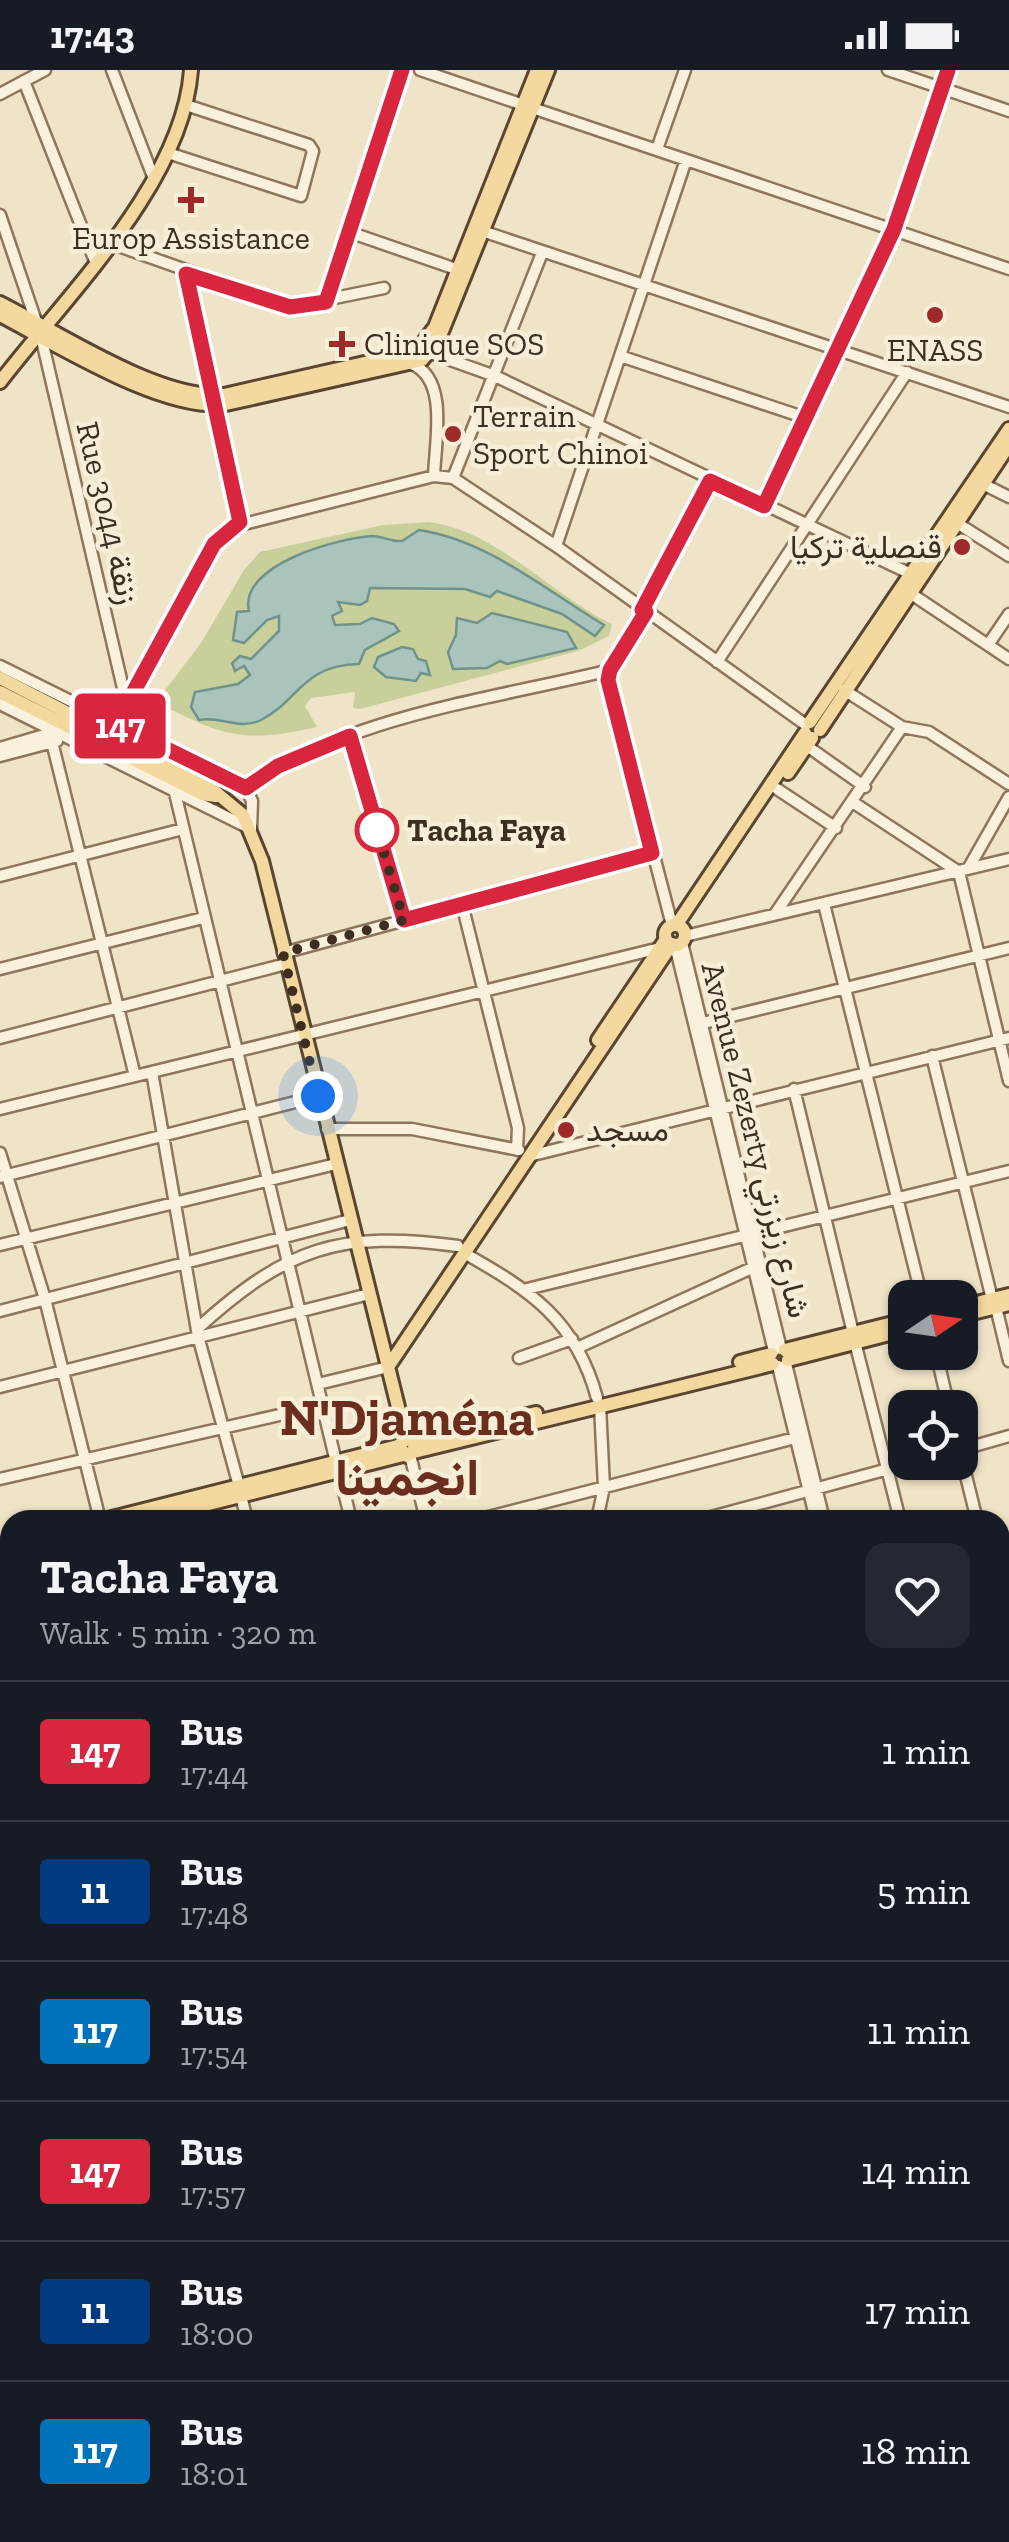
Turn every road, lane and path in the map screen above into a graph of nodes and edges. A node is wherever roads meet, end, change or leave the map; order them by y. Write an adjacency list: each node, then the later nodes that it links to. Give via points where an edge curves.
1 (45, 70): 11 (street)
2 (112, 70): 20 (street)
3 (191, 70): 14 (main road)
4 (402, 70): 24 (street)
5 (420, 70): 15 (street)
6 (537, 70): 15 (main road)
7 (548, 70): 15 (main road)
8 (685, 70): 17 (street)
9 (888, 70): 12 (street)
10 (948, 70): 12 (street)
11 (24, 81): 13 (street); 27 (street)
12 (942, 88): 16 (street); 22 (street)
13 (0, 94)
14 (186, 105): 18 (main road); 18 (street, via 309,145 301,196)
15 (529, 107): 17 (street); 23 (main road); 28 (main road)
16 (1009, 111)
17 (657, 149): 19 (street)
18 (168, 153): 20 (main road)
19 (686, 160): 22 (street); 31 (street)
20 (154, 179): 25 (main road)
21 (0, 215): 36 (street, Rue 3044 زنقة)
22 (894, 229): 29 (street); 37 (street)
23 (482, 231): 26 (street); 38 (main road)
24 (348, 232): 28 (street); 33 (street)
25 (110, 243): 27 (main road); 30 (street)
26 (542, 253): 31 (street); 42 (street)
27 (95, 261): 36 (main road)
28 (456, 269): 38 (main road)
29 (1009, 269)
30 (186, 274): 33 (street, via 290,307); 45 (street)
31 (643, 287): 37 (street); 39 (street)
32 (384, 288): 33 (street)
33 (326, 302)
34 (0, 303): 36 (main road)
35 (0, 316): 36 (main road)
36 (40, 330): 43 (main road); 45 (main road, via 159,394); 74 (street, Rue 3044 زنقة)
37 (835, 350): 41 (street); 47 (street)
38 (429, 353): 40 (main road); 42 (street); 44 (street); 45 (main road)
39 (620, 356): 47 (street); 48 (street)
40 (412, 364): 44 (street); 45 (main road)
41 (908, 372): 46 (street); 59 (street)
42 (495, 376): 48 (street); 52 (street)
43 (0, 382)
44 (432, 382): 51 (street)
45 (212, 401): 57 (street)
46 (1009, 407)
47 (803, 417): 56 (street)
48 (598, 426): 53 (street); 60 (street)
49 (1009, 429): 62 (main road)
50 (1009, 445): 54 (main road)
51 (434, 476): 52 (street); 57 (street)
52 (452, 478): 60 (street)
53 (710, 481): 56 (street); 64 (street)
54 (983, 484): 55 (street); 58 (main road)
55 (1009, 497)
56 (764, 506): 59 (street)
57 (240, 522): 74 (street, via 214,544)
58 (957, 523): 61 (street); 63 (main road)
59 (811, 525): 62 (street); 68 (street)
60 (556, 546): 64 (street)
61 (1009, 556)
62 (912, 574): 78 (main road)
63 (910, 593): 66 (street); 72 (main road)
64 (644, 611): 68 (street); 70 (street)
65 (1009, 614): 66 (street)
66 (988, 645): 67 (street)
67 (1009, 659)
68 (717, 662): 78 (street)
69 (0, 666): 76 (street)
70 (610, 670): 80 (street); 94 (street, Avenue Zezerty شارع زيزرتي)
71 (0, 678): 88 (main road, via 206,784)
72 (844, 690): 77 (street); 78 (main road)
73 (0, 692): 79 (main road)
74 (126, 700): 76 (street)
75 (0, 704): 79 (street)
76 (116, 724): 85 (street)
77 (902, 727): 83 (street, via 929,732); 84 (street)
78 (810, 732): 84 (street); 86 (main road); 104 (main road)
79 (65, 734): 81 (street); 82 (street); 87 (street); 88 (main road); 95 (street)
80 (350, 736): 85 (street, via 278,766); 103 (street)
81 (0, 748)
82 (0, 756)
83 (1009, 784)
84 (864, 786): 90 (street)
85 (246, 788): 92 (street)
86 (777, 788): 91 (street); 104 (main road)
87 (175, 793): 92 (street); 93 (street)
88 (216, 796): 92 (main road, via 239,810)
89 (1009, 797): 97 (street)
90 (854, 803): 91 (street); 97 (street)
91 (836, 828): 101 (street)
92 (251, 829): 108 (main road)
93 (183, 830): 95 (street); 102 (street)
94 (652, 853): 99 (street); 104 (street, Avenue Zezerty شارع زيزرتي)
95 (82, 854): 98 (street); 105 (street)
96 (1009, 859): 97 (street)
97 (963, 871): 100 (street); 107 (street)
98 (0, 876)
99 (462, 904): 103 (street); 112 (street)
100 (824, 904): 101 (street); 111 (street)
101 (774, 915): 104 (street)
102 (203, 918): 105 (street); 110 (street)
103 (404, 920): 108 (street)
104 (675, 937): 112 (street); 114 (street, Avenue Zezerty شارع زيزرتي); 132 (main road)
105 (102, 941): 109 (street); 113 (street)
106 (1009, 948): 107 (street)
107 (979, 956): 111 (street); 117 (street)
108 (285, 958): 110 (street); 115 (main road)
109 (0, 969)
110 (220, 983): 113 (street); 118 (street)
111 (844, 988): 114 (street); 121 (street)
112 (485, 989): 115 (street); 132 (street)
113 (118, 1010): 116 (street); 122 (street)
114 (697, 1024): 126 (street, Avenue Zezerty شارع زيزرتي)
115 (303, 1034): 118 (street); 125 (main road)
116 (0, 1038)
117 (1004, 1040): 119 (street); 123 (street)
118 (235, 1051): 120 (street); 128 (street)
119 (932, 1056): 121 (street); 137 (street)
120 (152, 1072): 122 (street); 130 (street)
121 (865, 1072): 124 (street); 138 (street)
122 (135, 1076): 127 (street)
123 (1009, 1081)
124 (794, 1089): 126 (street); 140 (street)
125 (318, 1096): 128 (street); 129 (main road)
126 (718, 1108): 132 (street); 142 (street, Avenue Zezerty شارع زيزرتي)
127 (0, 1109)
128 (249, 1114): 130 (street); 136 (street)
129 (327, 1129): 132 (street, via 412,1128); 133 (main road)
130 (164, 1134): 135 (street); 139 (street)
131 (0, 1152): 135 (street)
132 (523, 1152): 147 (main road)
133 (336, 1164): 136 (street); 141 (main road)
134 (1009, 1171): 137 (street)
135 (4, 1176): 144 (street)
136 (267, 1180): 139 (street); 143 (street)
137 (964, 1181): 138 (street); 156 (street)
138 (896, 1196): 140 (street); 151 (street)
139 (174, 1203): 144 (street); 148 (street)
140 (826, 1214): 142 (street); 162 (street)
141 (350, 1220): 143 (street); 145 (main road)
142 (749, 1233): 150 (street, Avenue Zezerty شارع زيزرتي); 152 (street); 164 (street, Avenue Zezerty شارع زيزرتي)
143 (281, 1238): 148 (street); 149 (street)
144 (27, 1239): 146 (street); 155 (street)
145 (355, 1240): 147 (street); 149 (street); 153 (main road)
146 (0, 1246)
147 (461, 1250): 152 (street); 167 (main road)
148 (185, 1263): 155 (street); 160 (street)
149 (288, 1263): 158 (street); 160 (street, via 259,1278)
150 (754, 1266): 163 (street); 164 (street, Avenue Zezerty شارع زيزرتي)
151 (917, 1280)
152 (527, 1288): 163 (street)
153 (369, 1294): 158 (street); 167 (main road)
154 (1009, 1295): 156 (main road)
155 (45, 1299): 157 (street); 168 (street)
156 (999, 1303): 166 (street)
157 (0, 1310)
158 (300, 1313): 160 (street); 169 (street)
159 (888, 1326): 162 (main road)
160 (198, 1332): 168 (street); 173 (street)
161 (888, 1333): 162 (main road)
162 (854, 1338): 164 (main road); 180 (street)
163 (575, 1344): 165 (street); 171 (street)
164 (779, 1357): 171 (main road); 175 (street); 185 (street)
165 (519, 1358)
166 (1009, 1360)
167 (386, 1361): 169 (street); 177 (main road)
168 (64, 1371): 170 (street); 178 (street)
169 (318, 1384): 172 (street)
170 (0, 1387)
171 (598, 1402): 177 (main road); 183 (street)
172 (323, 1405): 173 (street); 179 (street)
173 (223, 1429): 178 (street); 184 (street)
174 (1009, 1436): 176 (street)
175 (795, 1438): 183 (street); 185 (street)
176 (978, 1445)
177 (408, 1448): 179 (main road); 191 (street)
178 (86, 1460): 181 (street); 186 (street)
179 (337, 1467): 184 (main road); 190 (street)
180 (887, 1470): 185 (street); 197 (street)
181 (0, 1479)
182 (967, 1480): 198 (street)
183 (604, 1488): 192 (street); 193 (street)
184 (240, 1491): 187 (main road); 188 (main road); 189 (street)
185 (812, 1491): 194 (street); 195 (street); 196 (street)
186 (99, 1510)
187 (150, 1510)
188 (178, 1510)
189 (245, 1510)
190 (348, 1510)
191 (424, 1510)
192 (517, 1510)
193 (598, 1510)
194 (740, 1510)
195 (815, 1510)
196 (820, 1510)
197 (897, 1510)
198 (974, 1510)

